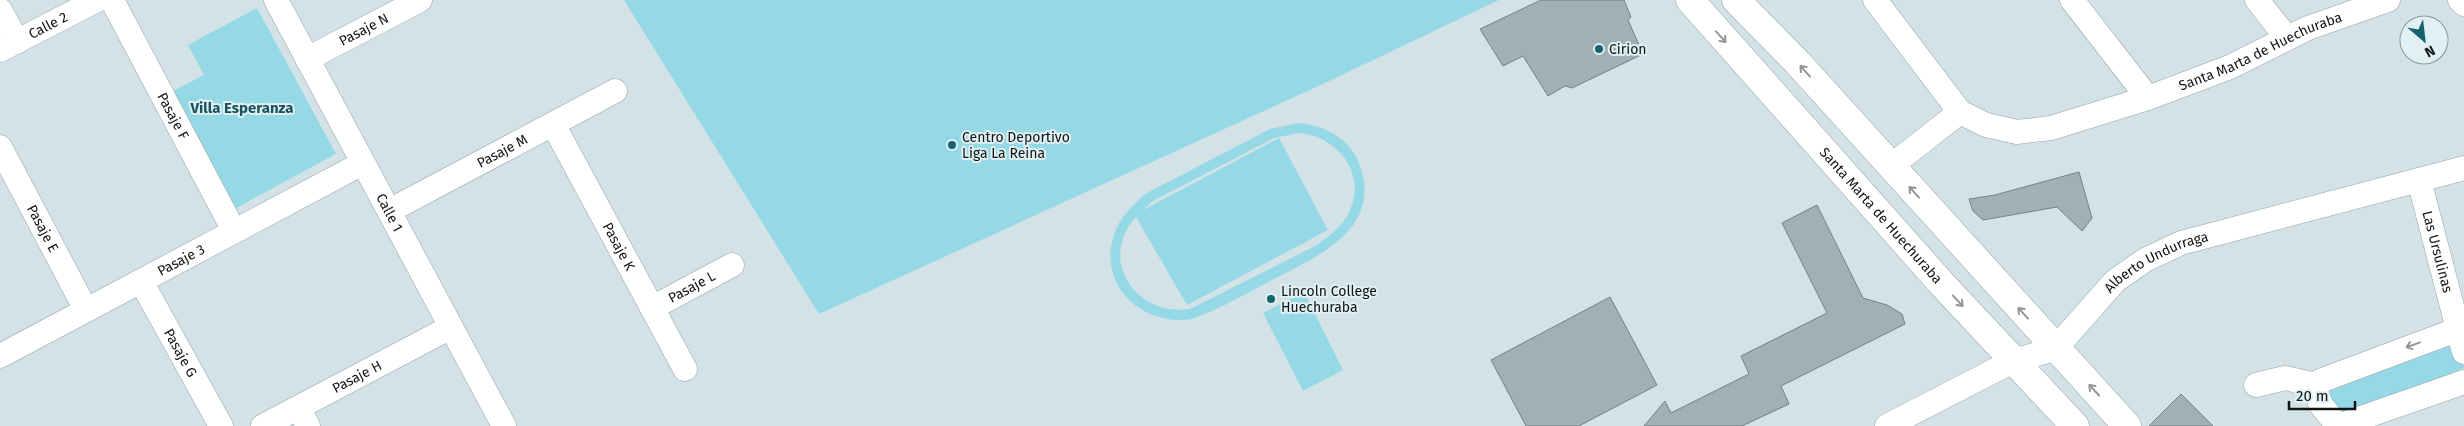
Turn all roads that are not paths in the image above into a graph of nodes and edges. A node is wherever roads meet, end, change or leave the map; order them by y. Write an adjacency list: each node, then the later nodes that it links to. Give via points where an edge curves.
1 (97, 0): 15 (street, Calle 2)
2 (112, 0): 28 (street, Pasaje F)
3 (276, 0): 16 (street, Calle 1)
4 (420, 0): 16 (street, Pasaje N)
5 (1690, 0): 29 (street, Santa Marta de Huechuraba, one-way to 29)
6 (1736, 0): 23 (street, one-way to 6)
7 (1875, 0): 19 (street, Santa Marta de Huechuraba)
8 (2072, 0): 18 (street)
9 (2257, 0): 14 (street)
10 (2388, 0): 14 (street, Santa Marta de Huechuraba, via 2330,19)
11 (2460, 0): 12 (street)
12 (2464, 4)
13 (0, 10): 15 (street)
14 (2287, 38): 18 (street, Santa Marta de Huechuraba, via 2230,67)
15 (8, 46)
16 (307, 59): 22 (street, Calle 1)
17 (615, 91): 20 (street, Pasaje M)
18 (2148, 98): 19 (street, Santa Marta de Huechuraba, via 2035,132 2000,130)
19 (1960, 112): 23 (street)
20 (553, 124): 26 (street, Pasaje M); 32 (street, Pasaje K)
21 (0, 147): 33 (street, Pasaje E)
22 (363, 163): 26 (street, Calle 1); 28 (street, Pasaje 3)
23 (1891, 166): 27 (street, one-way to 23)
24 (2464, 168): 25 (street, Alberto Undurraga)
25 (2419, 180): 35 (street, Las Ursulinas); 36 (street, Alberto Undurraga, via 2162,250 2115,281)
26 (389, 211): 34 (street, Calle 1)
27 (1945, 227): 29 (street); 36 (street, one-way to 27)
28 (234, 231): 31 (street, Pasaje 3)
29 (1915, 253): 39 (street, Santa Marta de Huechuraba, one-way to 39)
30 (732, 266): 32 (street, Pasaje L)
31 (141, 281): 33 (street, Pasaje 3); 45 (street, Pasaje G)
32 (652, 308): 40 (street, Pasaje K)
33 (86, 310): 38 (street, Pasaje 3)
34 (451, 327): 44 (street, Pasaje H); 47 (street, Calle 1)
35 (2459, 329): 37 (street, Las Ursulinas); 43 (street, one-way to 43, via 2324,378)
36 (2055, 349): 39 (street); 50 (street, one-way to 36)
37 (2464, 352)
38 (0, 356)
39 (2013, 361): 48 (street); 49 (street, Santa Marta de Huechuraba)
40 (685, 369)
41 (2464, 382): 51 (street)
42 (2256, 385): 43 (street, via 2285,378)
43 (2316, 385): 51 (street, via 2321,405)
44 (304, 417): 46 (street, Pasaje H)
45 (221, 426)
46 (264, 426)
47 (504, 426)
48 (1887, 426)
49 (2076, 426)
50 (2127, 426)
51 (2338, 426)

